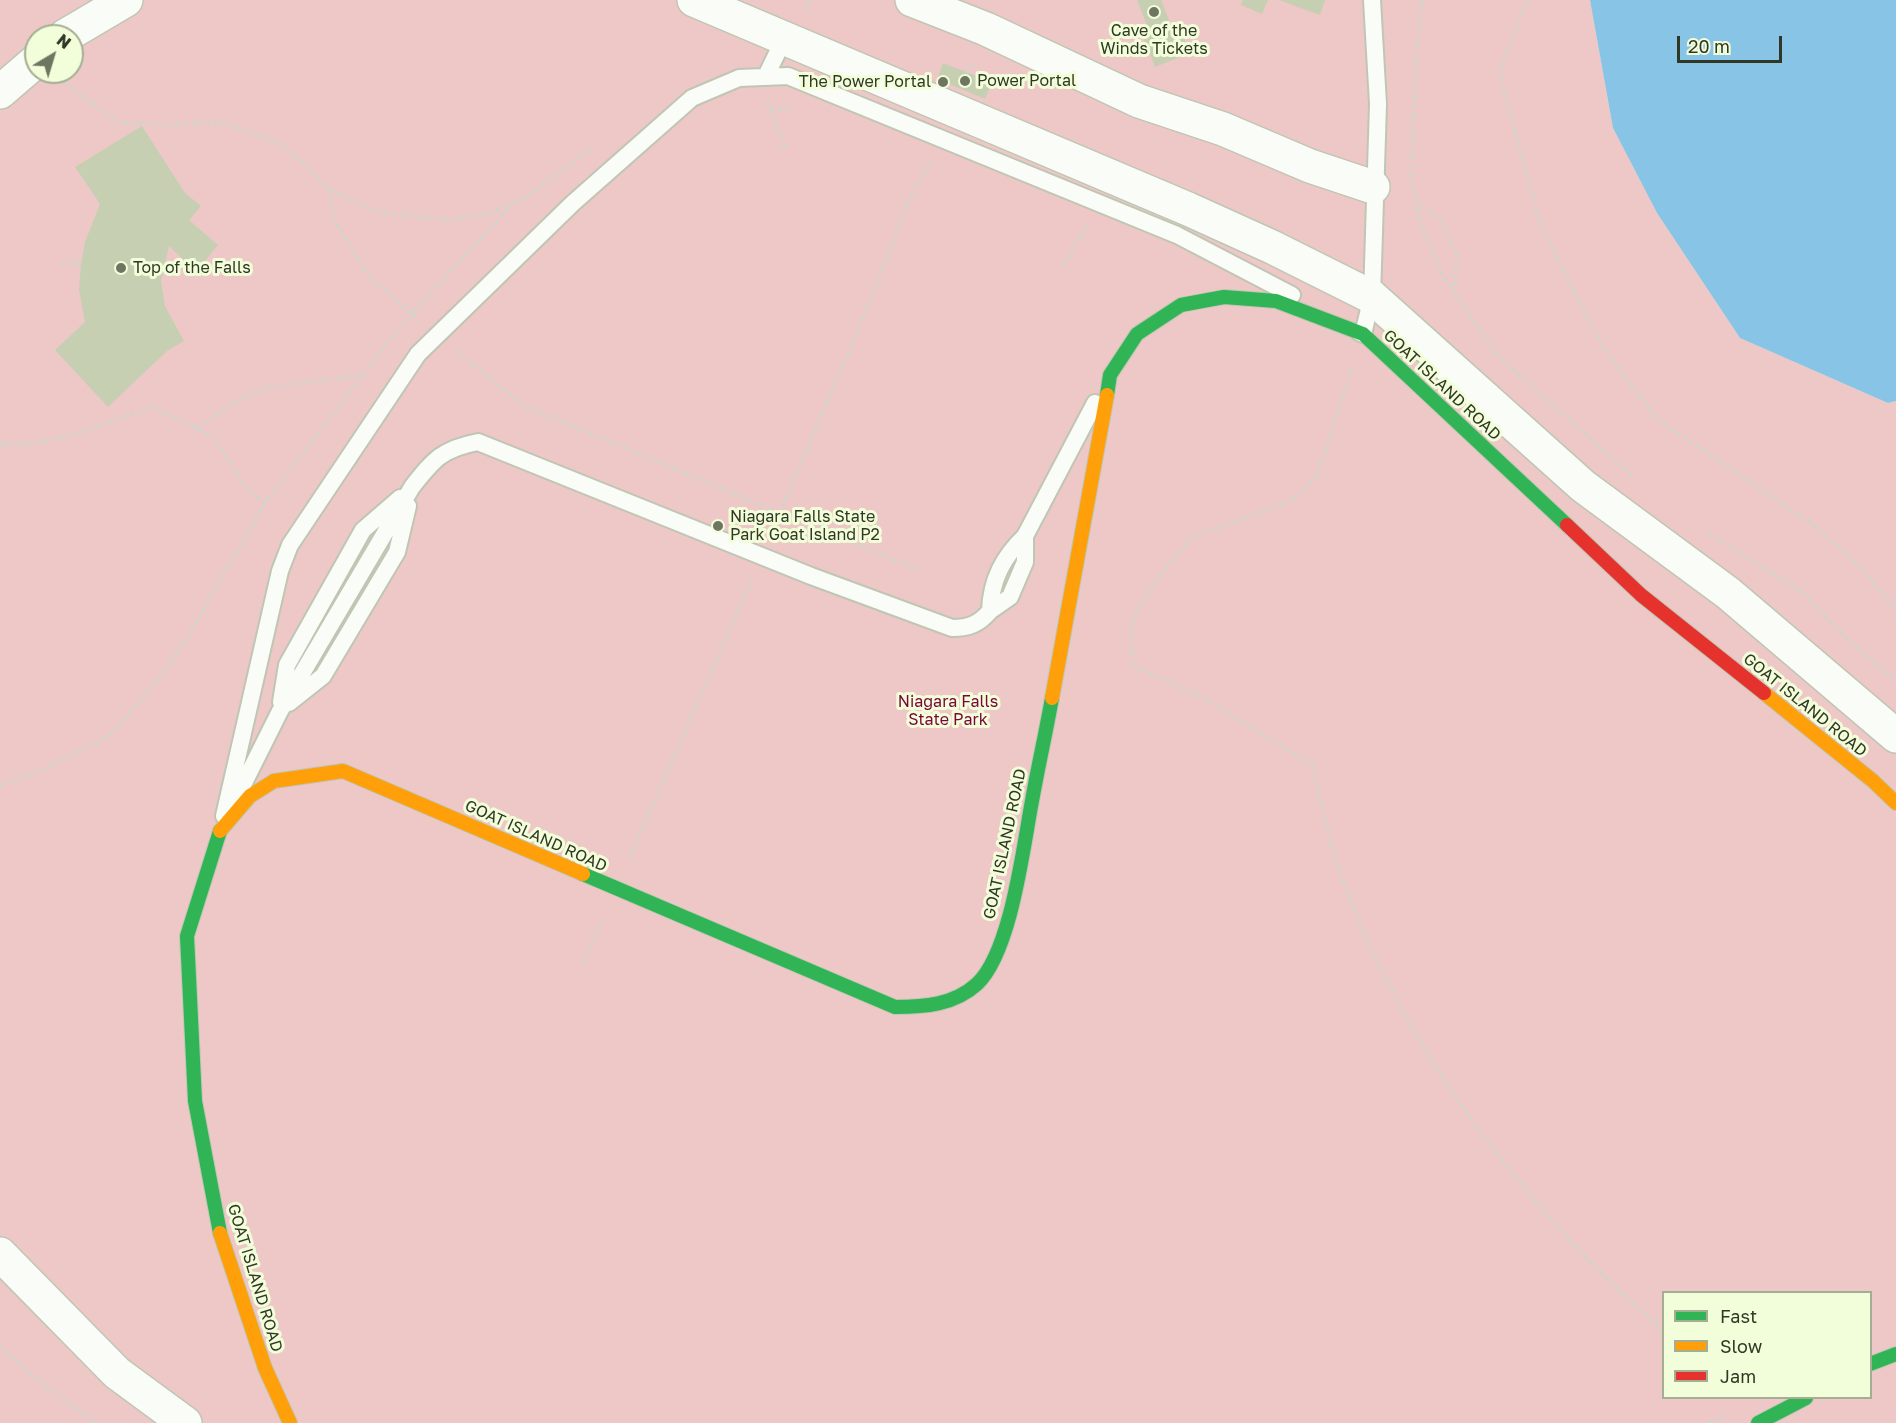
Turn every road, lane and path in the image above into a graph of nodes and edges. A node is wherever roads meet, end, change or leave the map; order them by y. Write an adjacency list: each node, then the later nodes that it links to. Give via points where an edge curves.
1 (126, 0): 7 (street)
2 (694, 0): 8 (street)
3 (912, 0): 15 (street, via 986,28 1139,101)
4 (1372, 0): 15 (lane, via 1378,104)
5 (1422, 0): 17 (path, via 1411,146)
6 (1527, 0): 39 (path, via 1499,73 1540,223 1602,346 1657,419 1812,524 1862,568)
7 (84, 25)
8 (784, 39): 9 (lane); 24 (street, via 1188,209)
9 (766, 76): 26 (lane, via 788,76 1177,235); 27 (lane, via 739,78 692,98 573,203)
10 (24, 81): 12 (street)
11 (66, 84): 16 (path, via 120,123 222,122 280,144)
12 (0, 92)
13 (599, 143): 18 (path)
14 (933, 157): 34 (path, via 912,192)
15 (1373, 187): 24 (lane)
16 (329, 190): 18 (path, via 376,212 453,220 493,212); 25 (path, via 335,221 368,276)
17 (1416, 202): 23 (path, via 1420,222); 23 (path, via 1441,219 1457,257)
18 (513, 203): 25 (path)
19 (1092, 218): 22 (path)
20 (62, 262): 21 (path)
21 (81, 264)
22 (1063, 265)
23 (1454, 292): 32 (path, via 1498,356)
24 (1372, 297): 26 (lane); 41 (street, via 1583,486 1728,593)
25 (411, 313): 27 (path); 28 (path)
26 (1363, 334): 29 (street, GOAT ISLAND ROAD, via 1276,301 1224,297 1181,305 1137,334); 43 (street, GOAT ISLAND ROAD, via 1641,595); 49 (path, via 1317,476 1293,500 1192,537 1157,579 1132,619 1132,665 1200,696 1312,765 1338,866 1383,976 1456,1100 1517,1181 1589,1261)
27 (437, 335): 34 (path, via 524,406); 44 (lane, via 418,354 290,545 280,571)
28 (363, 375): 30 (path, via 270,387 241,399); 33 (path)
29 (1110, 375): 44 (lane, via 1025,536 1008,553 991,589 990,611 982,621 966,628 952,628 811,576 478,442 453,447 430,464 412,488 280,711); 46 (street, GOAT ISLAND ROAD, via 1059,666 1009,917 981,981 961,996 930,1007 895,1007)
30 (196, 428): 31 (path, via 153,407 55,440 18,446); 33 (path, via 213,437 245,486)
31 (0, 444)
32 (1637, 481)
33 (265, 503): 42 (path, via 187,638 112,734 35,773)
34 (780, 513): 36 (path); 37 (path)
35 (1700, 527): 40 (path, via 1804,594 1848,640)
36 (772, 531)
37 (919, 570)
38 (753, 577): 45 (path)
39 (1896, 611)
40 (1896, 681)
41 (1896, 736)
42 (0, 785)
43 (1896, 803)
44 (221, 829): 46 (street, GOAT ISLAND ROAD, via 250,796 274,780 343,771); 56 (street, GOAT ISLAND ROAD, via 187,936 195,1101 220,1233 265,1368)
45 (638, 837)
46 (616, 889): 47 (path)
47 (582, 963)
48 (0, 1254): 55 (street, via 117,1373)
49 (1662, 1329)
50 (0, 1347): 54 (path)
51 (1896, 1354): 52 (street)
52 (1872, 1363)
53 (1804, 1399): 57 (street)
54 (96, 1423)
55 (185, 1423)
56 (290, 1423)
57 (1758, 1423)

